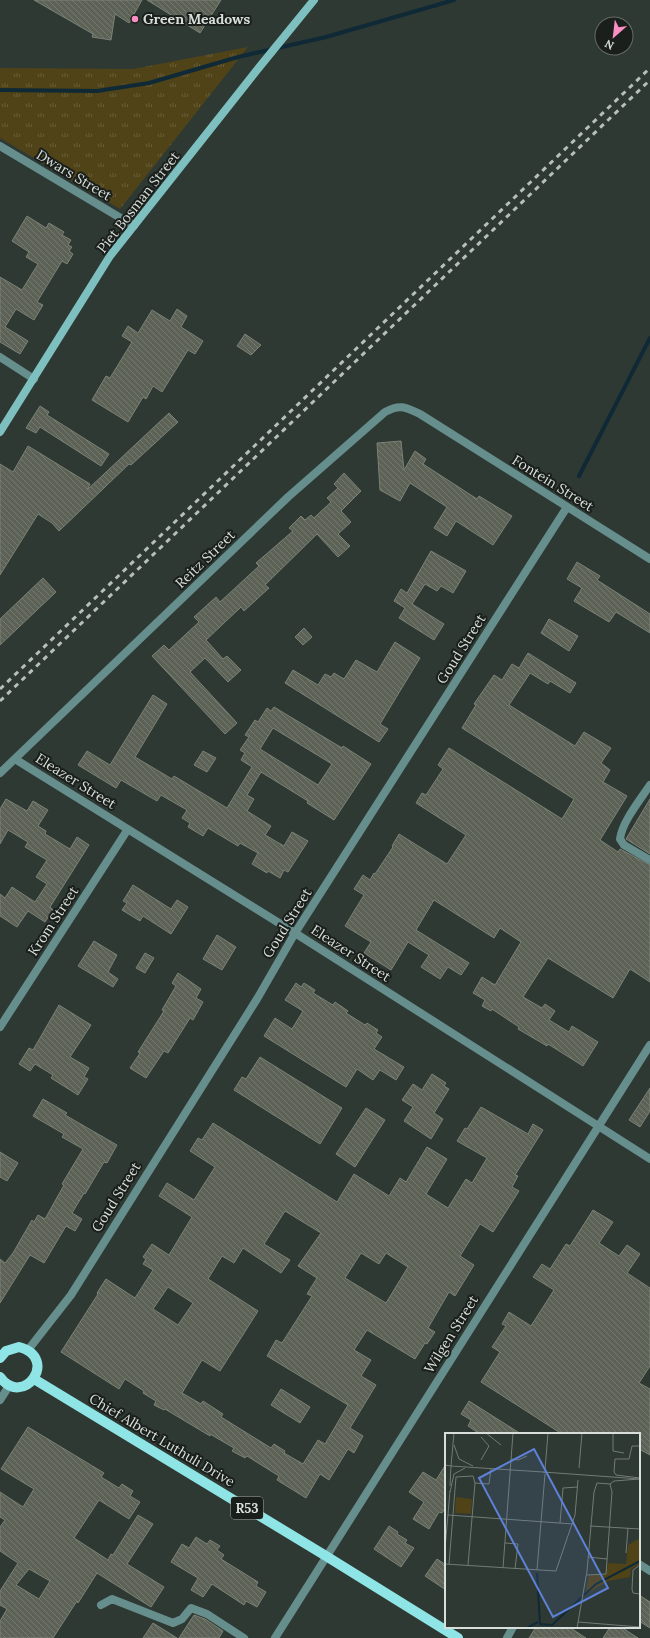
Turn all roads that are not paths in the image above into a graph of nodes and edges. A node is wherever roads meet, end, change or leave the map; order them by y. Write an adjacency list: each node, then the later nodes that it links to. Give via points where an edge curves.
1 (314, 0): 3 (street, Piet Bosman Street)
2 (0, 146): 3 (street, Dwars Street)
3 (134, 226): 5 (street, Piet Bosman Street, via 110,256)
4 (0, 357): 5 (street)
5 (34, 379): 7 (street, Piet Bosman Street)
6 (443, 428): 8 (street, Fontein Street); 10 (street, Reitz Street, via 405,407 395,407 385,412 288,497)
7 (0, 432)
8 (567, 506): 9 (street, Fontein Street); 15 (street, Goud Street)
9 (650, 559)
10 (15, 759): 11 (street, Reitz Street); 13 (street, Eleazer Street)
11 (0, 773)
12 (650, 786): 14 (street, via 633,810 620,833 620,839 624,845)
13 (128, 829): 15 (street, Eleazer Street); 16 (street, Krom Street)
14 (650, 860)
15 (295, 933): 18 (street, Eleazer Street); 20 (street, Goud Street, via 257,999 71,1295)
16 (0, 1027)
17 (650, 1045): 18 (street, Wilgen Street)
18 (598, 1127): 19 (street, Eleazer Street); 26 (street, Wilgen Street)
19 (650, 1160)
20 (28, 1350): 21 (main road, via 12,1348); 23 (main road, via 36,1359 38,1366)
21 (0, 1356)
22 (0, 1377): 24 (main road)
23 (34, 1379): 24 (main road, via 23,1387); 26 (main road, Chief Albert Luthuli Drive / R53)
24 (9, 1386): 25 (street)
25 (0, 1400)
26 (326, 1556): 32 (street, Wilgen Street); 33 (main road, Chief Albert Luthuli Drive / R53)
27 (640, 1565): 28 (street)
28 (650, 1571)
29 (101, 1605): 31 (street, via 112,1599 173,1623 182,1619 191,1608 207,1614)
30 (512, 1628): 34 (street)
31 (244, 1638)
32 (275, 1638)
33 (458, 1638)
34 (507, 1638)

